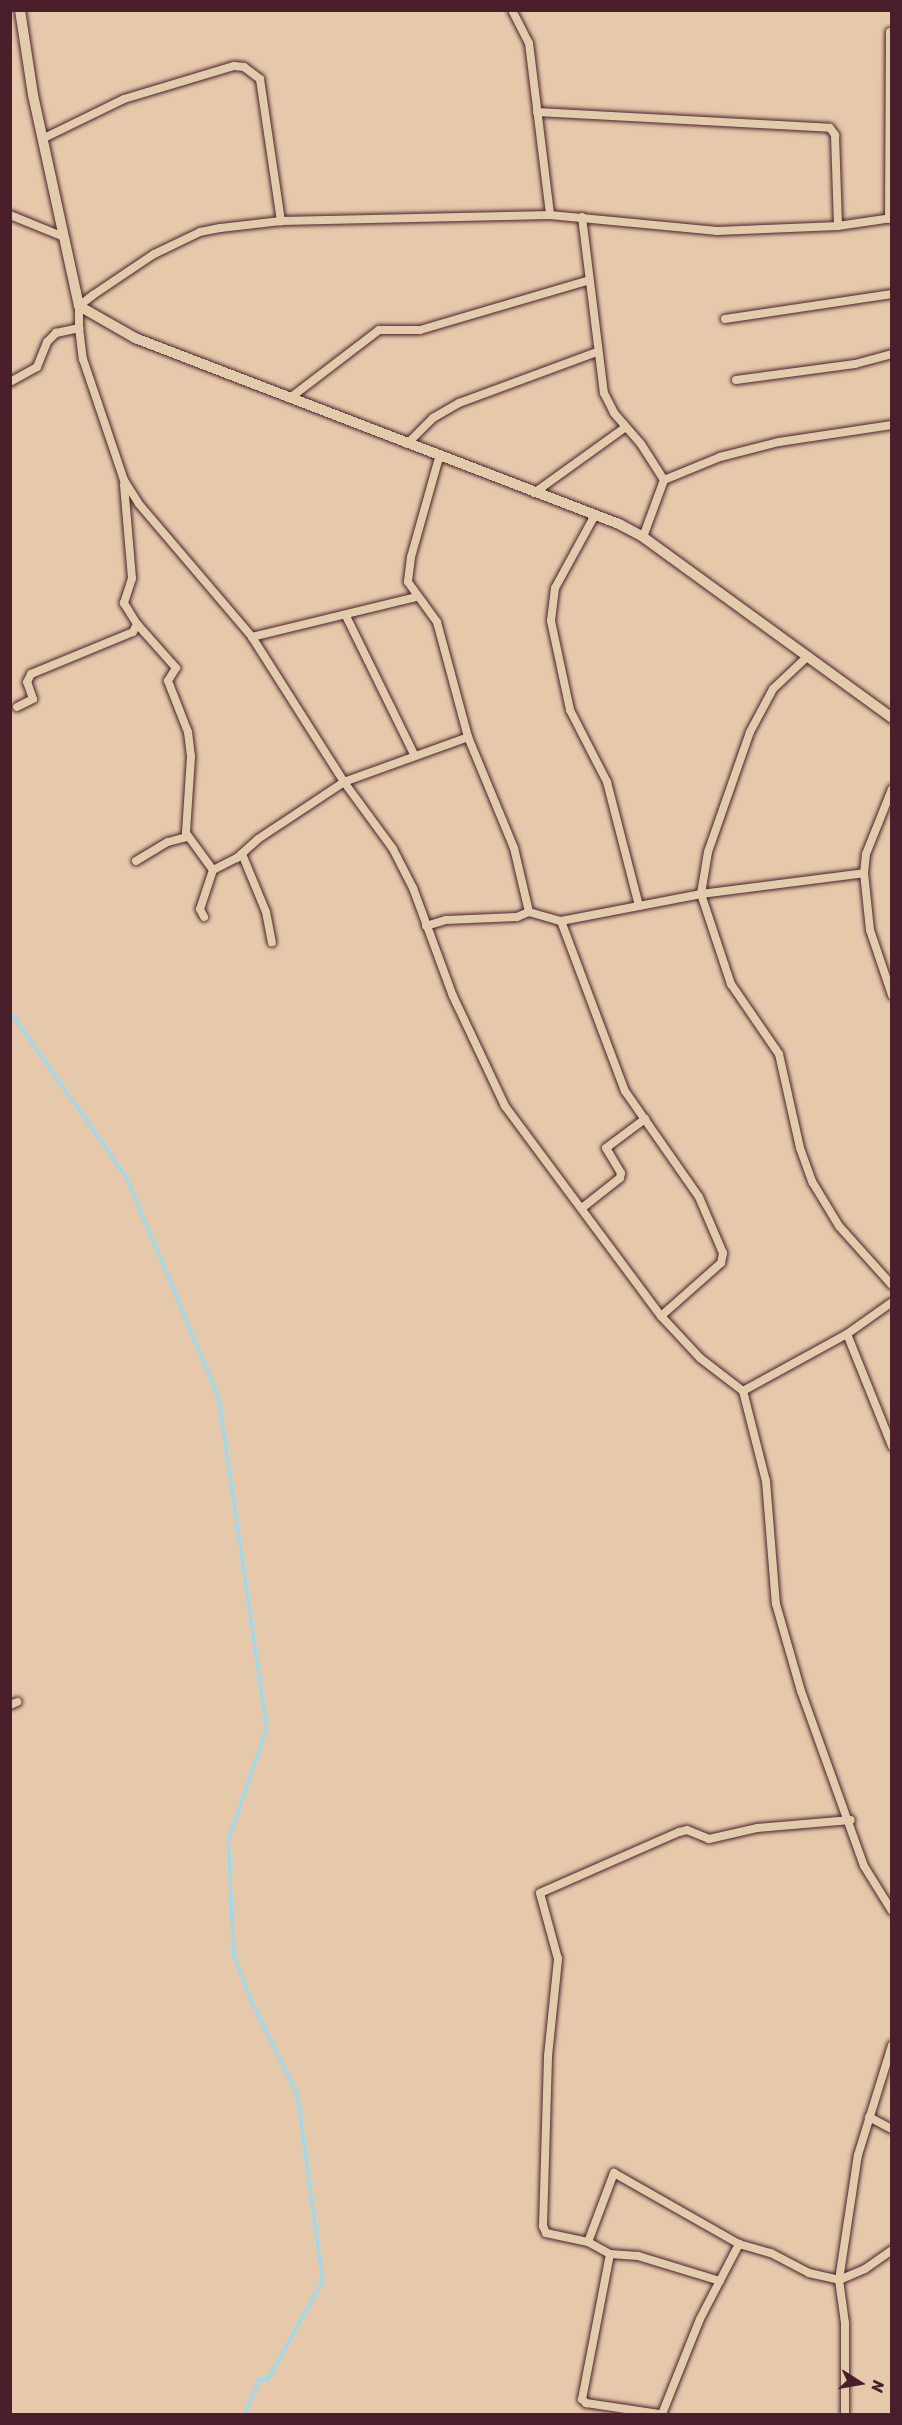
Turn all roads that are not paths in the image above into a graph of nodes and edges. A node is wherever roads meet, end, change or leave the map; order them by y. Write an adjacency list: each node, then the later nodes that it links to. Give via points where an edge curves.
1 (20, 10): 5 (street)
2 (512, 10): 4 (street, via 529,43)
3 (890, 32): 9 (street)
4 (537, 112): 7 (street); 11 (street, via 830,128 835,135)
5 (42, 139): 10 (street, via 124,99 234,66 244,67 260,79); 12 (street)
6 (10, 215): 12 (street)
7 (550, 215): 8 (street); 10 (street)
8 (582, 217): 11 (street, via 717,231); 13 (street)
9 (890, 218): 11 (street)
10 (281, 221): 15 (street, via 220,228 179,241)
11 (838, 226)
12 (64, 237): 15 (street)
13 (587, 281): 18 (street); 22 (street, via 420,330 379,330)
14 (891, 294): 16 (street)
15 (79, 306): 17 (street); 22 (street, via 135,338)
16 (725, 319)
17 (79, 328): 21 (street, via 56,333 47,342 37,367); 27 (street, via 83,359)
18 (597, 352): 24 (street, via 608,404); 25 (street, via 459,403 433,418)
19 (891, 354): 20 (street, via 855,364)
20 (736, 380)
21 (10, 382)
22 (290, 398): 25 (street)
23 (891, 425): 28 (street, via 779,442 720,457)
24 (626, 427): 28 (street); 29 (street)
25 (408, 444): 26 (street)
26 (440, 454): 29 (street); 32 (street, via 411,557 408,582)
27 (124, 480): 34 (street, via 132,578 124,603); 35 (street, via 139,504)
28 (664, 480): 31 (street)
29 (534, 492): 30 (street)
30 (595, 515): 31 (street); 49 (street, via 555,588 550,621 558,670 575,726 607,782)
31 (644, 537): 36 (street)
32 (416, 597): 33 (street); 39 (street, via 437,622)
33 (346, 616): 35 (street); 40 (street)
34 (136, 624): 37 (street, via 133,632 31,674 27,682 33,699); 43 (street, via 176,668 168,681 190,742)
35 (252, 637): 41 (street)
36 (808, 656): 38 (street); 48 (street, via 773,688 750,732 708,852)
37 (17, 707)
38 (891, 717)
39 (468, 737): 40 (street); 50 (street, via 514,848)
40 (415, 756): 41 (street)
41 (344, 782): 44 (street); 53 (street, via 393,849)
42 (891, 789): 47 (street, via 866,854)
43 (187, 837): 45 (street, via 168,842); 46 (street)
44 (242, 854): 46 (street); 54 (street, via 266,912)
45 (136, 861)
46 (213, 870): 51 (street, via 200,909)
47 (864, 873): 48 (street); 55 (street, via 870,930)
48 (701, 894): 49 (street); 58 (street, via 731,984 779,1054 800,1148 813,1183 839,1226)
49 (639, 906): 52 (street)
50 (530, 912): 52 (street); 53 (street, via 517,917 446,920)
51 (204, 917)
52 (561, 921): 56 (street, via 625,1090)
53 (426, 926): 57 (street, via 453,996 504,1106)
54 (272, 942)
55 (891, 995)
56 (645, 1119): 57 (street, via 606,1148 621,1173 620,1178); 60 (street, via 699,1197 723,1252 721,1263)
57 (582, 1209): 60 (street)
58 (891, 1285)
59 (891, 1302): 61 (street)
60 (661, 1316): 62 (street, via 700,1358)
61 (847, 1334): 62 (street); 63 (street)
62 (743, 1390): 64 (street, via 766,1481 776,1604 801,1691)
63 (891, 1446)
64 (851, 1820): 65 (street, via 864,1866); 69 (street, via 757,1828 709,1839 687,1830 540,1893 558,1959 548,2056 543,2226 553,2235)
65 (891, 1911)
66 (891, 2045): 67 (street)
67 (869, 2117): 68 (street); 73 (street, via 858,2155)
68 (891, 2129)
69 (588, 2242): 70 (street, via 614,2173); 72 (street)
70 (739, 2244): 73 (street, via 771,2253 809,2273); 74 (street)
71 (891, 2250): 73 (street, via 865,2269)
72 (610, 2254): 74 (street, via 638,2256); 75 (street, via 582,2399 586,2403)
73 (839, 2280): 76 (street, via 844,2323)
74 (720, 2282): 75 (street)
75 (661, 2415)
76 (845, 2415)

